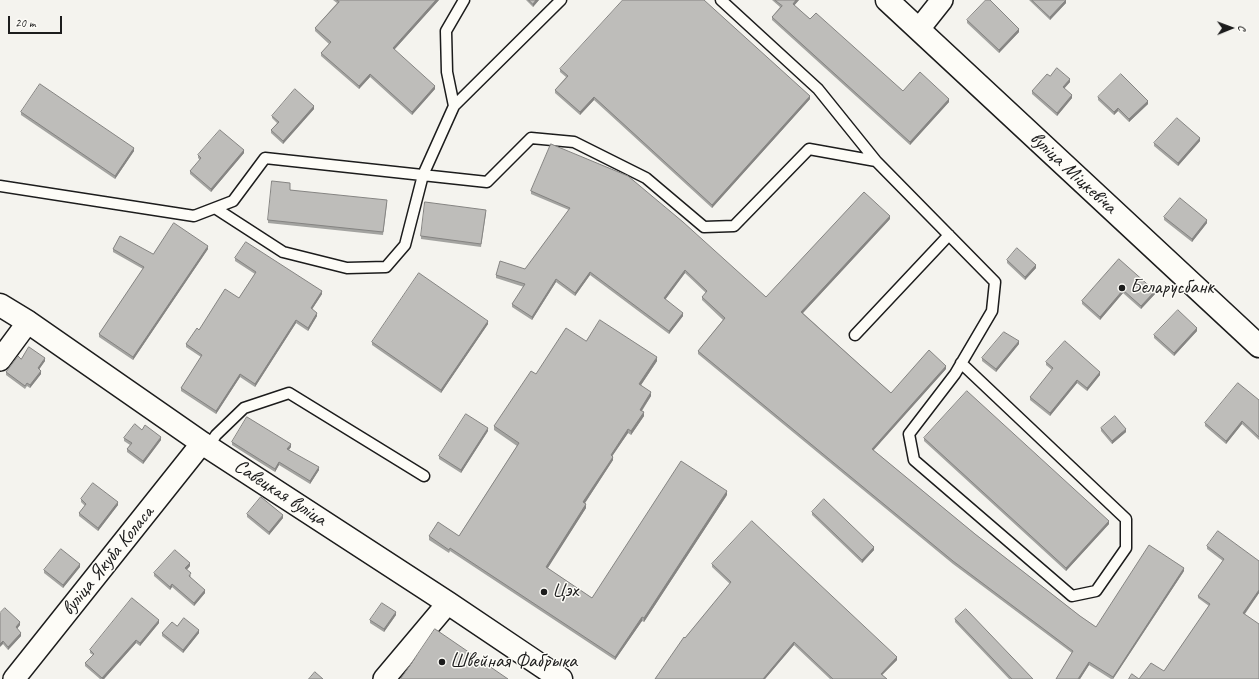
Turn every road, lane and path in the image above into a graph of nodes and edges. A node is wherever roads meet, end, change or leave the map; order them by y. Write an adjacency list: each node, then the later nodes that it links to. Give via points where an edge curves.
1 (464, 0): 7 (lane, via 446,31 447,72)
2 (561, 0): 7 (lane)
3 (721, 0): 8 (lane, via 818,89)
4 (887, 0): 6 (street, вуліца Міцкевіча)
5 (942, 0): 6 (street)
6 (919, 29): 16 (street, вуліца Міцкевіча)
7 (454, 106): 9 (lane)
8 (876, 161): 9 (lane, via 809,149 734,226 704,227 646,178 574,142 531,138 487,182); 12 (lane)
9 (423, 175): 11 (lane, via 265,158 233,201); 11 (lane, via 405,245 386,267 348,268 283,252)
10 (0, 186): 11 (lane, via 194,216)
11 (215, 208)
12 (949, 235): 15 (lane); 18 (lane, via 995,282 992,311)
13 (0, 305): 14 (street, Савецкая вуліца)
14 (28, 322): 17 (street); 19 (street, Савецкая вуліца)
15 (855, 335)
16 (1259, 346)
17 (0, 360)
18 (961, 363): 18 (lane, via 909,434 914,460 1072,596 1096,591 1126,548 1126,519)
19 (205, 444): 20 (lane, via 244,408 289,393); 21 (street, Савецкая вуліца); 22 (street, вуліца Якуба Коласа)
20 (424, 476)
21 (448, 603): 23 (street); 24 (street, Савецкая вуліца)
22 (14, 679)
23 (384, 679)
24 (562, 679)

